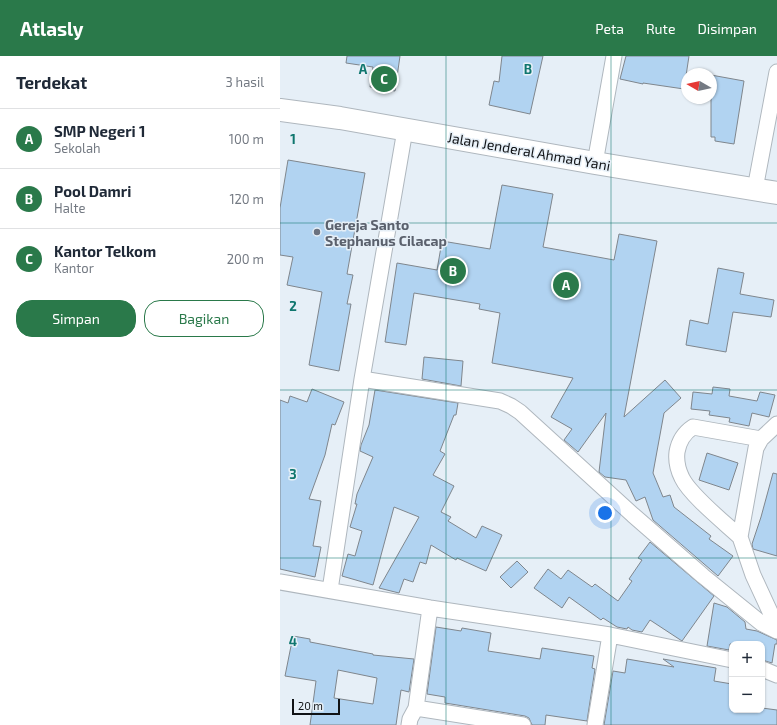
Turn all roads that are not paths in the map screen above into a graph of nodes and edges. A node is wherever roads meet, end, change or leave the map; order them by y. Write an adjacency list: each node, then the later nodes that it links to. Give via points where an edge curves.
1 (614, 56): 5 (street)
2 (777, 72): 6 (street)
3 (280, 110): 4 (main road, Jalan Jenderal Ahmad Yani)
4 (406, 130): 5 (main road, Jalan Jenderal Ahmad Yani); 8 (street)
5 (595, 163): 6 (main road, Jalan Jenderal Ahmad Yani)
6 (755, 189): 7 (main road, Jalan Jenderal Ahmad Yani)
7 (777, 193)
8 (362, 380): 13 (street); 16 (street, via 500,401 512,406 703,576 761,623)
9 (777, 424): 10 (street)
10 (761, 439): 11 (street, via 756,448); 11 (street, via 693,426 685,432 676,457 682,480)
11 (740, 537): 15 (street, via 753,575)
12 (280, 582): 13 (street)
13 (330, 590): 14 (street)
14 (430, 608): 17 (street); 21 (street)
15 (777, 627)
16 (777, 631)
17 (610, 635): 18 (street); 24 (street)
18 (729, 659)
19 (765, 670): 20 (street)
20 (777, 675)
21 (416, 708): 22 (street); 23 (street)
22 (409, 725)
23 (523, 725)
24 (595, 725)

